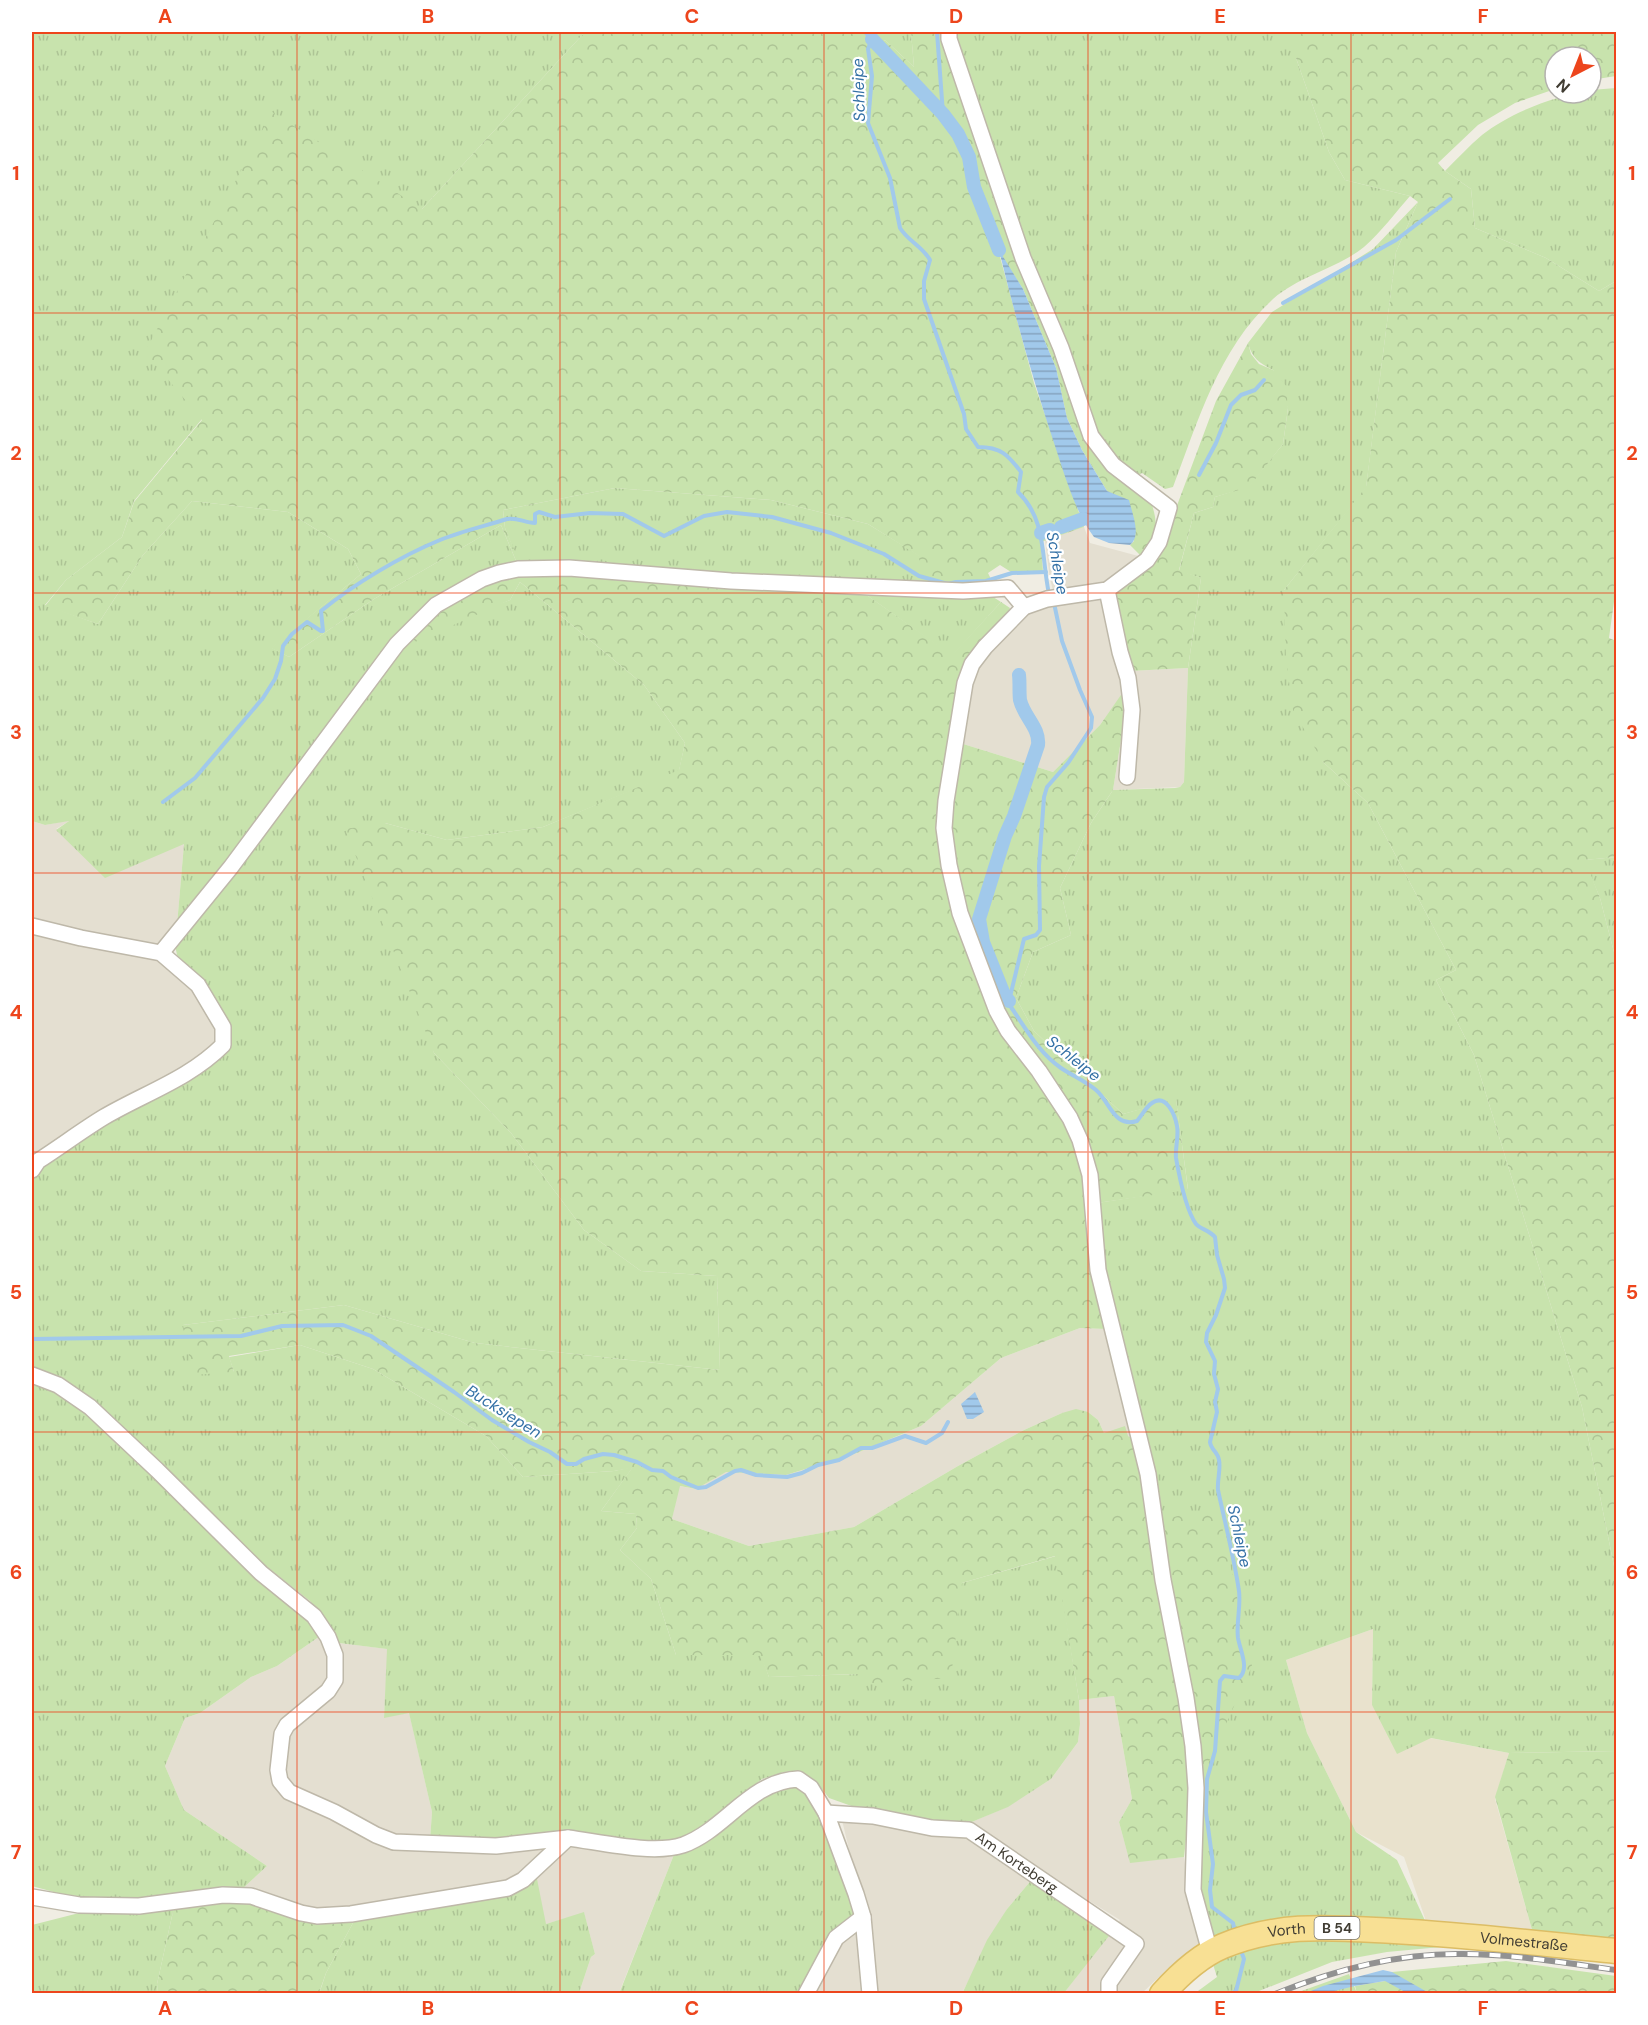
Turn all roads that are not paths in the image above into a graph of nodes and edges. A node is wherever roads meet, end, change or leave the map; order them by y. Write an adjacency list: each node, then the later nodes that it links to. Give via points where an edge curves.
1 (949, 32): 2 (street, via 1023,258 1061,348 1091,436 1113,465 1169,508 1159,542 1147,560)
2 (1107, 590): 3 (street, via 1052,598); 4 (street, via 1132,710)
3 (1024, 607): 6 (street, via 1008,588 963,591 754,582 569,568 518,569 482,579 435,605 397,644 231,867); 14 (street, via 985,647 972,664 965,683 946,801 946,846 960,913 997,1011 1070,1118 1090,1175 1098,1270 1148,1474 1193,1746 1193,1890)
4 (1127, 777)
5 (32, 926): 6 (street)
6 (161, 953): 7 (street, via 198,985 223,1027 224,1045 175,1082 105,1117 38,1161)
7 (32, 1170)
8 (32, 1375): 10 (street, via 58,1385 90,1407 261,1573 314,1616 328,1637 335,1655 335,1680 282,1734 278,1770 280,1781 289,1792 394,1842 496,1846)
9 (826, 1813): 10 (street, via 811,1788 798,1779 790,1779 764,1789 683,1845 655,1849); 12 (street); 18 (street, Am Korteberg, via 969,1830 1136,1944 1109,1983)
10 (568, 1838): 11 (street, via 523,1880 508,1888 351,1914 317,1916 251,1896 223,1895 139,1906 79,1905)
11 (32, 1897)
12 (863, 1917): 16 (street, via 836,1938); 17 (street)
13 (1431, 1933): 14 (main road, Vorth / B 54, via 1313,1927 1272,1930); 15 (main road, Volmestraße / B 54)
14 (1225, 1946): 19 (main road, Vorth / B 54, via 1182,1973)
15 (1617, 1951)
16 (806, 1994)
17 (870, 1994)
18 (1109, 1994)
19 (1162, 1994)

